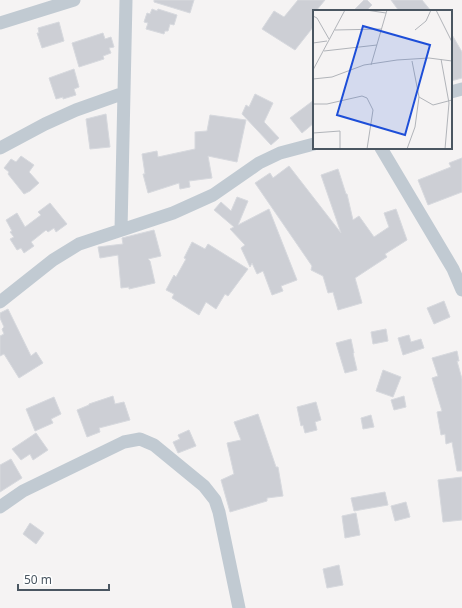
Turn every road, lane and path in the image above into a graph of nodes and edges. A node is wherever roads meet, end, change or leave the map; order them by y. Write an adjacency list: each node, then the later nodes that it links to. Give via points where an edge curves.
1 (74, 0): 3 (street)
2 (126, 0): 6 (street)
3 (0, 23)
4 (462, 89): 5 (street)
5 (452, 92)
6 (124, 93): 8 (street, via 76,110); 10 (street)
7 (313, 144): 10 (street, via 280,153 259,163 213,195 173,213)
8 (0, 148)
9 (382, 149): 11 (street, via 453,269)
10 (121, 230): 12 (street, via 79,244 53,260)
11 (462, 290)
12 (0, 302)
13 (0, 507): 14 (street, via 23,492 124,442 140,439 154,445 204,486 215,500)
14 (239, 608)

